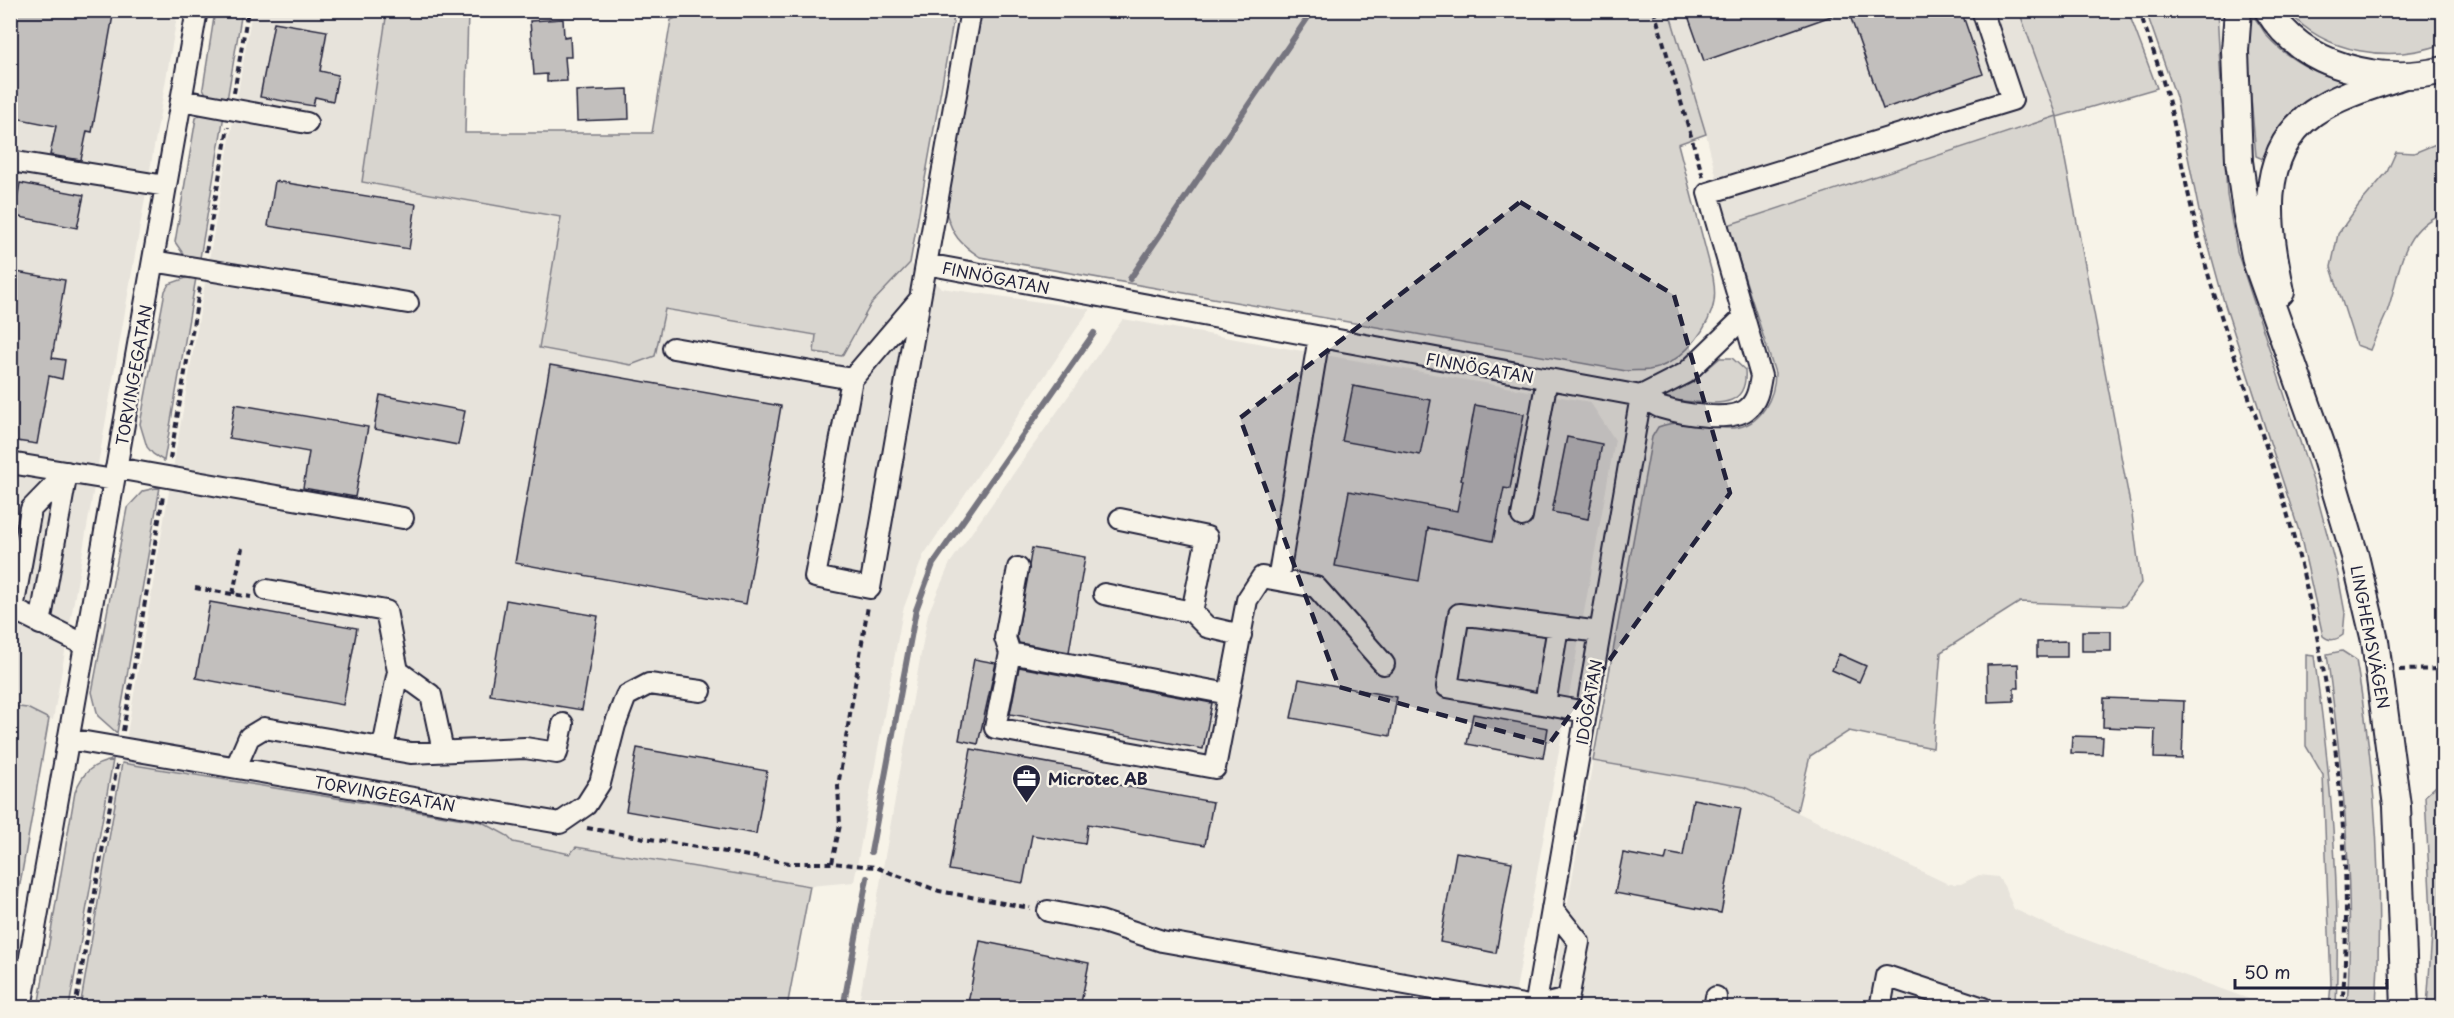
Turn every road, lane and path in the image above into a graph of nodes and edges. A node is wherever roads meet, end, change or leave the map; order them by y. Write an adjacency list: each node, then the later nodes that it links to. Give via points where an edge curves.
1 (197, 10): 11 (street, TORVINGEGATAN)
2 (248, 10): 12 (path)
3 (971, 10): 18 (street, FINNÖGATAN)
4 (1654, 10): 16 (path)
5 (1982, 10): 16 (street, via 2012,100)
6 (2139, 10): 75 (path, via 2170,106 2211,283 2277,481 2320,649 2336,763 2343,853 2346,906)
7 (2238, 10): 25 (main road, LINGHEMSVÄGEN, via 2236,105 2246,210 2256,261)
8 (2268, 10): 10 (main road, via 2286,33 2314,54 2368,73)
9 (2444, 70): 10 (main road)
10 (2402, 76): 25 (main road, LINGHEMSVÄGEN, via 2336,100 2312,114 2286,142 2279,157 2269,193 2270,230)
11 (181, 100): 12 (street); 15 (street, TORVINGEGATAN)
12 (231, 109): 13 (street); 19 (path)
13 (307, 123)
14 (10, 161): 15 (street)
15 (166, 186): 17 (street, TORVINGEGATAN)
16 (1708, 193): 22 (street, FINNÖGATAN)
17 (153, 261): 19 (street); 31 (street, TORVINGEGATAN)
18 (926, 264): 20 (street); 23 (street, FINNÖGATAN)
19 (202, 269): 21 (street); 32 (path)
20 (920, 299): 26 (street); 40 (street)
21 (408, 303)
22 (1743, 318): 28 (street, via 1686,373); 28 (street, FINNÖGATAN, via 1761,376 1755,401 1746,410 1734,416 1710,415 1660,408)
23 (1319, 337): 27 (street, FINNÖGATAN); 38 (street)
24 (673, 348): 26 (street)
25 (2294, 362): 54 (main road, LINGHEMSVÄGEN, via 2355,556)
26 (852, 379): 40 (street, via 815,577)
27 (1546, 379): 28 (street, FINNÖGATAN); 33 (street)
28 (1641, 396): 47 (street, IDÖGATAN)
29 (10, 463): 30 (street)
30 (67, 472): 31 (street); 45 (street); 45 (street, via 31,509 13,609)
31 (115, 474): 32 (street); 49 (street, TORVINGEGATAN)
32 (167, 476): 34 (street); 61 (path)
33 (1522, 516)
34 (403, 518)
35 (1120, 519): 44 (street, via 1207,537)
36 (242, 548): 42 (path)
37 (1018, 568): 50 (street, via 1005,638)
38 (1278, 580): 48 (street, via 1262,577 1247,600); 51 (street, via 1316,587)
39 (195, 588): 42 (path)
40 (870, 588): 66 (path, via 838,786 840,825)
41 (267, 590): 42 (path, via 265,599); 53 (street, via 386,611)
42 (233, 594)
43 (1104, 594): 44 (street)
44 (1192, 612): 48 (street, via 1207,627)
45 (39, 624): 49 (street)
46 (1558, 627): 47 (street); 57 (street); 57 (street, via 1459,614 1447,687)
47 (1600, 632): 58 (street, IDÖGATAN)
48 (1240, 635): 56 (street)
49 (85, 645): 60 (street, TORVINGEGATAN)
50 (1010, 653): 56 (street); 56 (street, via 995,728 1215,768)
51 (1384, 664)
52 (2444, 669): 54 (path)
53 (398, 671): 62 (street); 63 (street, via 431,695)
54 (2380, 671): 69 (main road, LINGHEMSVÄGEN, via 2397,806)
55 (701, 691): 65 (street, via 649,684 626,696 600,783 586,805)
56 (1230, 694)
57 (1545, 705): 58 (street)
58 (1586, 712): 67 (street, IDÖGATAN)
59 (563, 724): 63 (street, via 557,753 525,748)
60 (68, 739): 61 (street, TORVINGEGATAN); 71 (street, TORVINGEGATAN)
61 (120, 748): 64 (street, TORVINGEGATAN); 72 (path)
62 (383, 748): 63 (street, via 411,753); 64 (street, via 264,728 249,737)
63 (443, 751)
64 (236, 767): 65 (street, TORVINGEGATAN)
65 (560, 823): 66 (path, via 789,863)
66 (832, 863): 68 (path, via 875,867 939,891)
67 (1552, 908): 70 (street, IDÖGATAN); 70 (street, via 1580,942 1568,999)
68 (1048, 911): 70 (street, via 1100,921 1162,941)
69 (2402, 921): 76 (main road, LINGHEMSVÄGEN); 77 (main road, LINGHEMSVÄGEN)
70 (1535, 1007)
71 (21, 1008)
72 (75, 1008)
73 (1880, 1008): 74 (street, via 1886,976)
74 (1983, 1008)
75 (2342, 1008)
76 (2392, 1008)
77 (2405, 1008)

